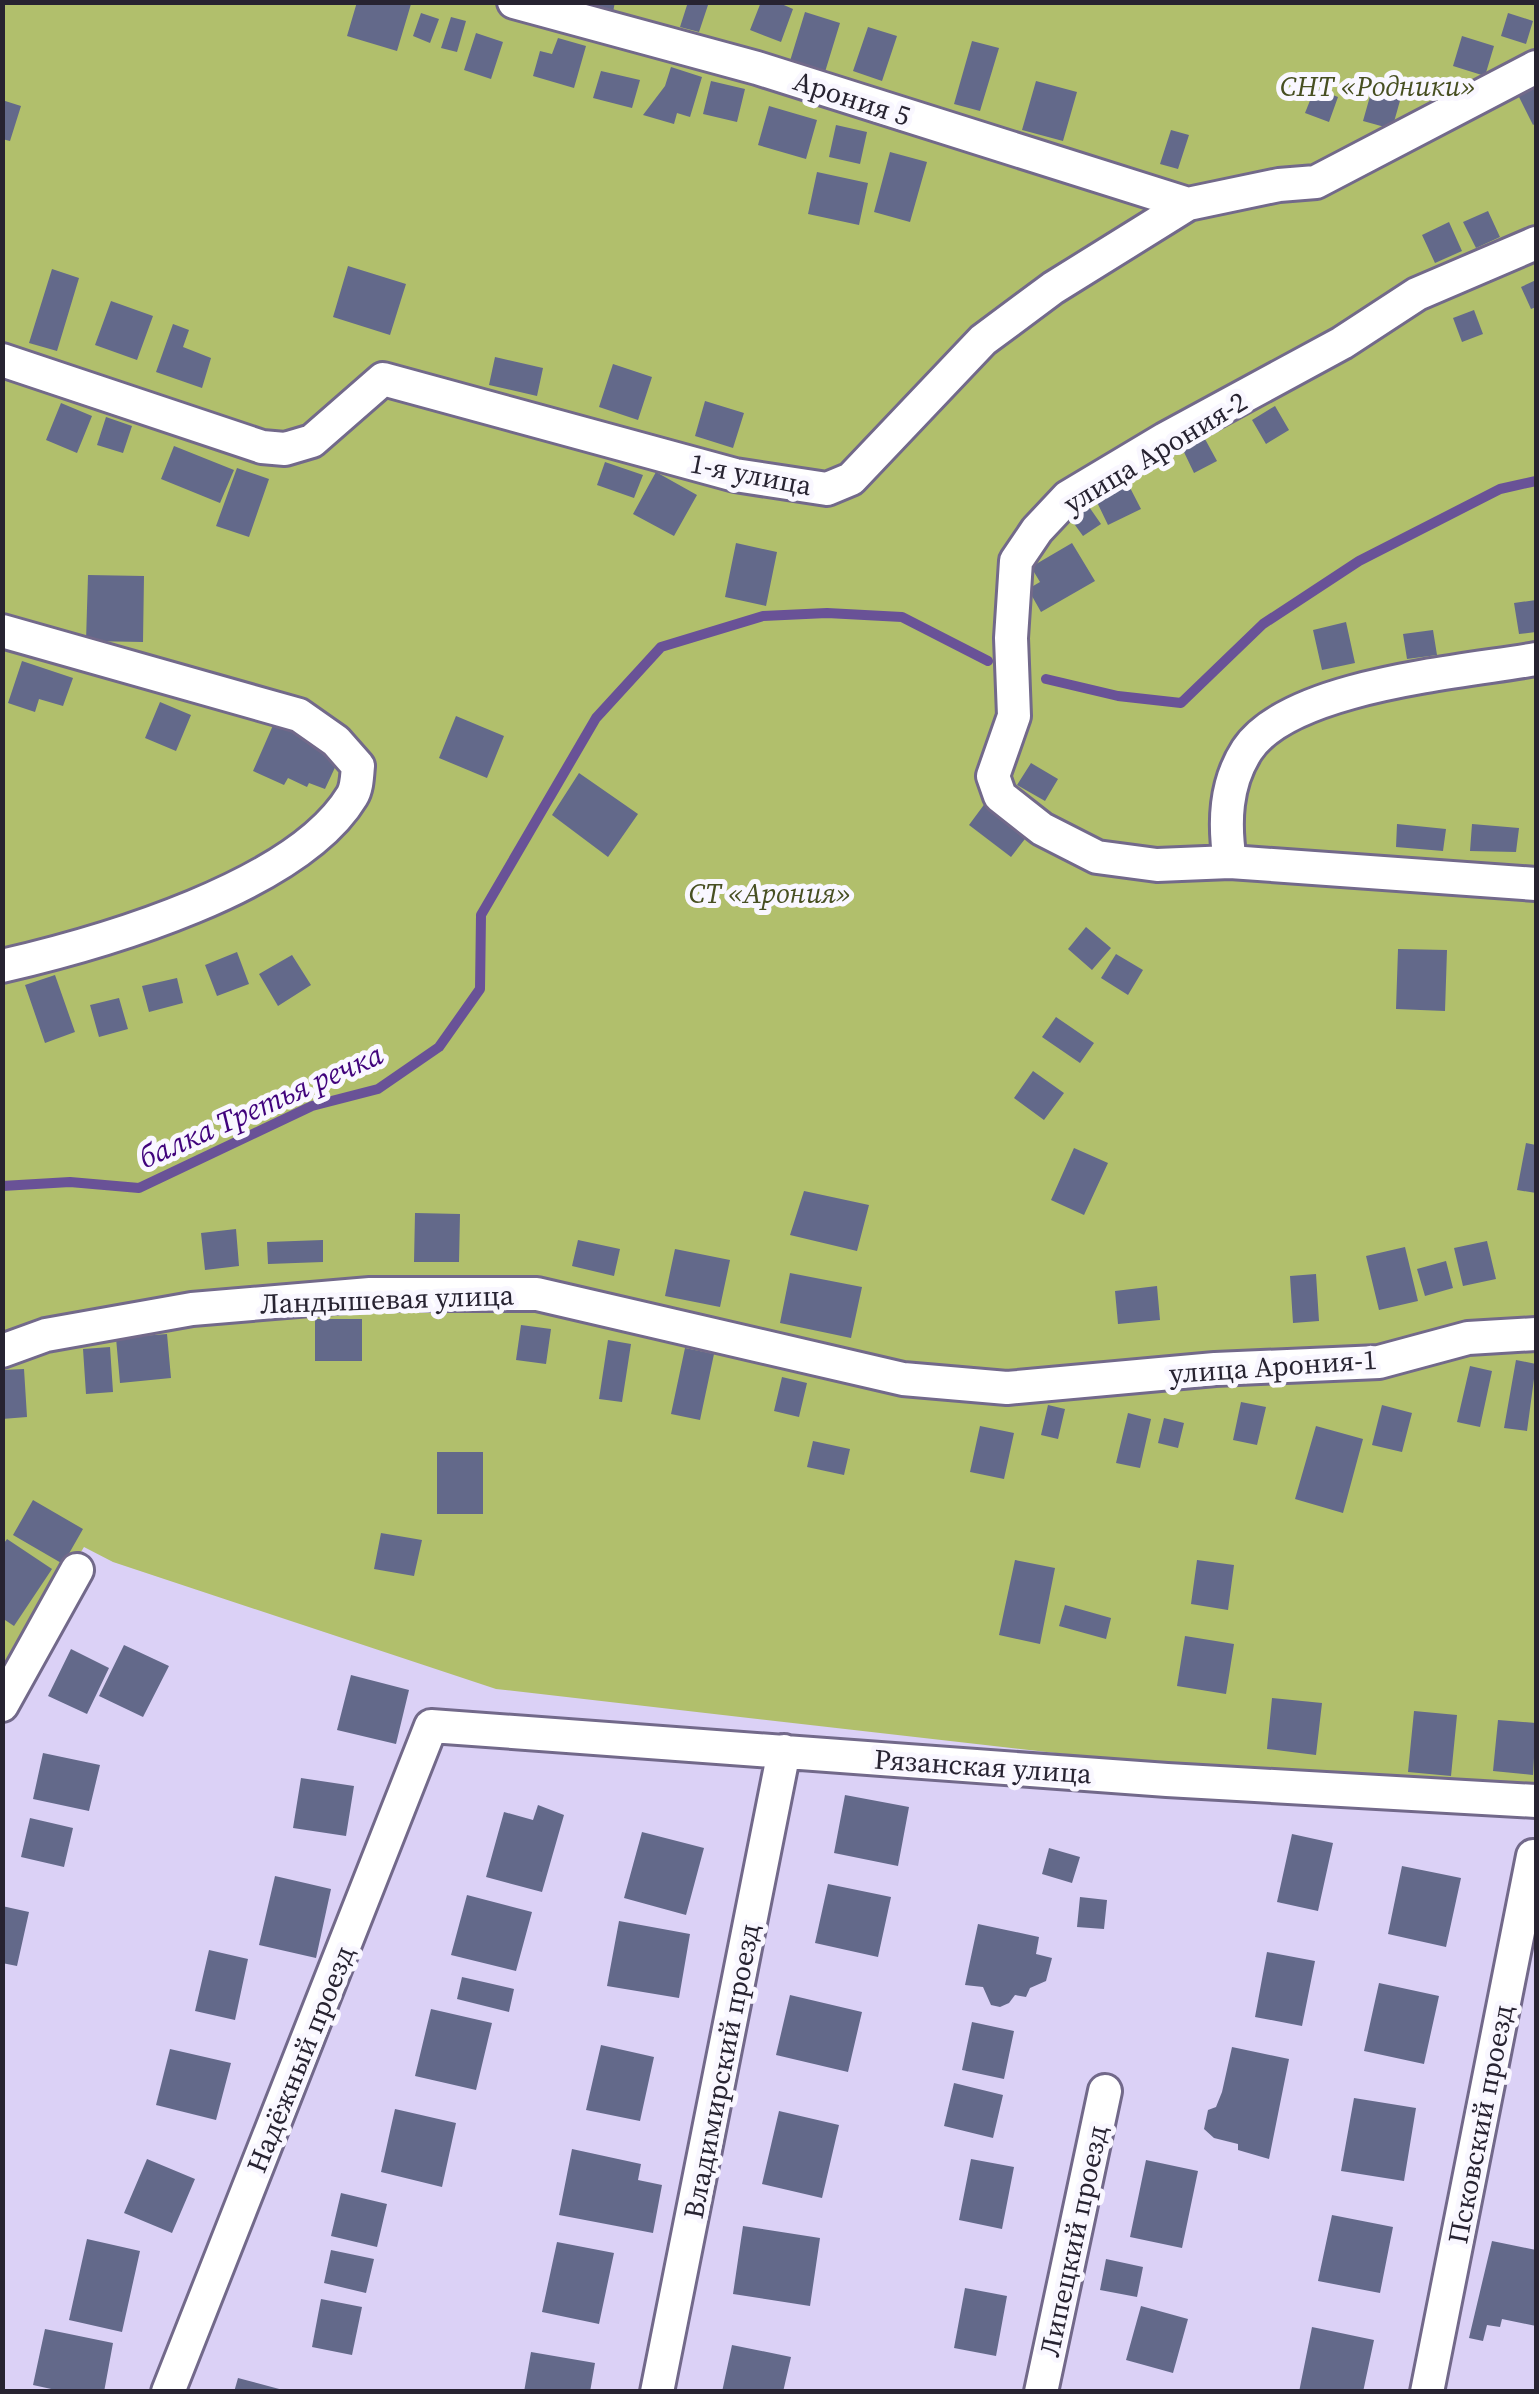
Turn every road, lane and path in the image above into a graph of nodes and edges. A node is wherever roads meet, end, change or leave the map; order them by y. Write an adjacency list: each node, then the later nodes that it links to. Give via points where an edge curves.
1 (514, 2): 3 (street, Арония 5, via 757,68)
2 (1536, 67): 3 (street, 1-я улица, via 1316,182)
3 (1188, 204): 5 (street, 1-я улица, via 984,340 851,479 827,488 735,475 382,379 312,441 285,449 262,446)
4 (1536, 243): 8 (street, улица Арония-2, via 1417,294 1068,497 1016,561 1014,716 993,776 1000,796 1042,829 1097,857 1157,865)
5 (2, 360)
6 (2, 631): 10 (street, via 298,715 358,766 354,793 298,854 182,913)
7 (1536, 659): 8 (street, via 1398,681 1277,721 1248,749 1228,795)
8 (1230, 862): 9 (street, улица Арония-2)
9 (1536, 884)
10 (2, 966)
11 (1536, 1334): 13 (street, улица Арония-1, via 1468,1338 1378,1362)
12 (2, 1351): 13 (street, Ландышевая улица, via 46,1335 192,1309 370,1294 537,1294 903,1378)
13 (1007, 1388)
14 (77, 1570): 15 (street)
15 (2, 1706)
16 (431, 1726): 17 (street, Рязанская улица); 21 (street, Надёжный проезд)
17 (784, 1751): 18 (street, Рязанская улица); 22 (street, Владимирский проезд)
18 (1536, 1800)
19 (1533, 1856): 24 (street, Псковский проезд)
20 (1105, 2091): 23 (street, Липецкий проезд)
21 (168, 2392)
22 (657, 2392)
23 (1041, 2392)
24 (1427, 2392)

